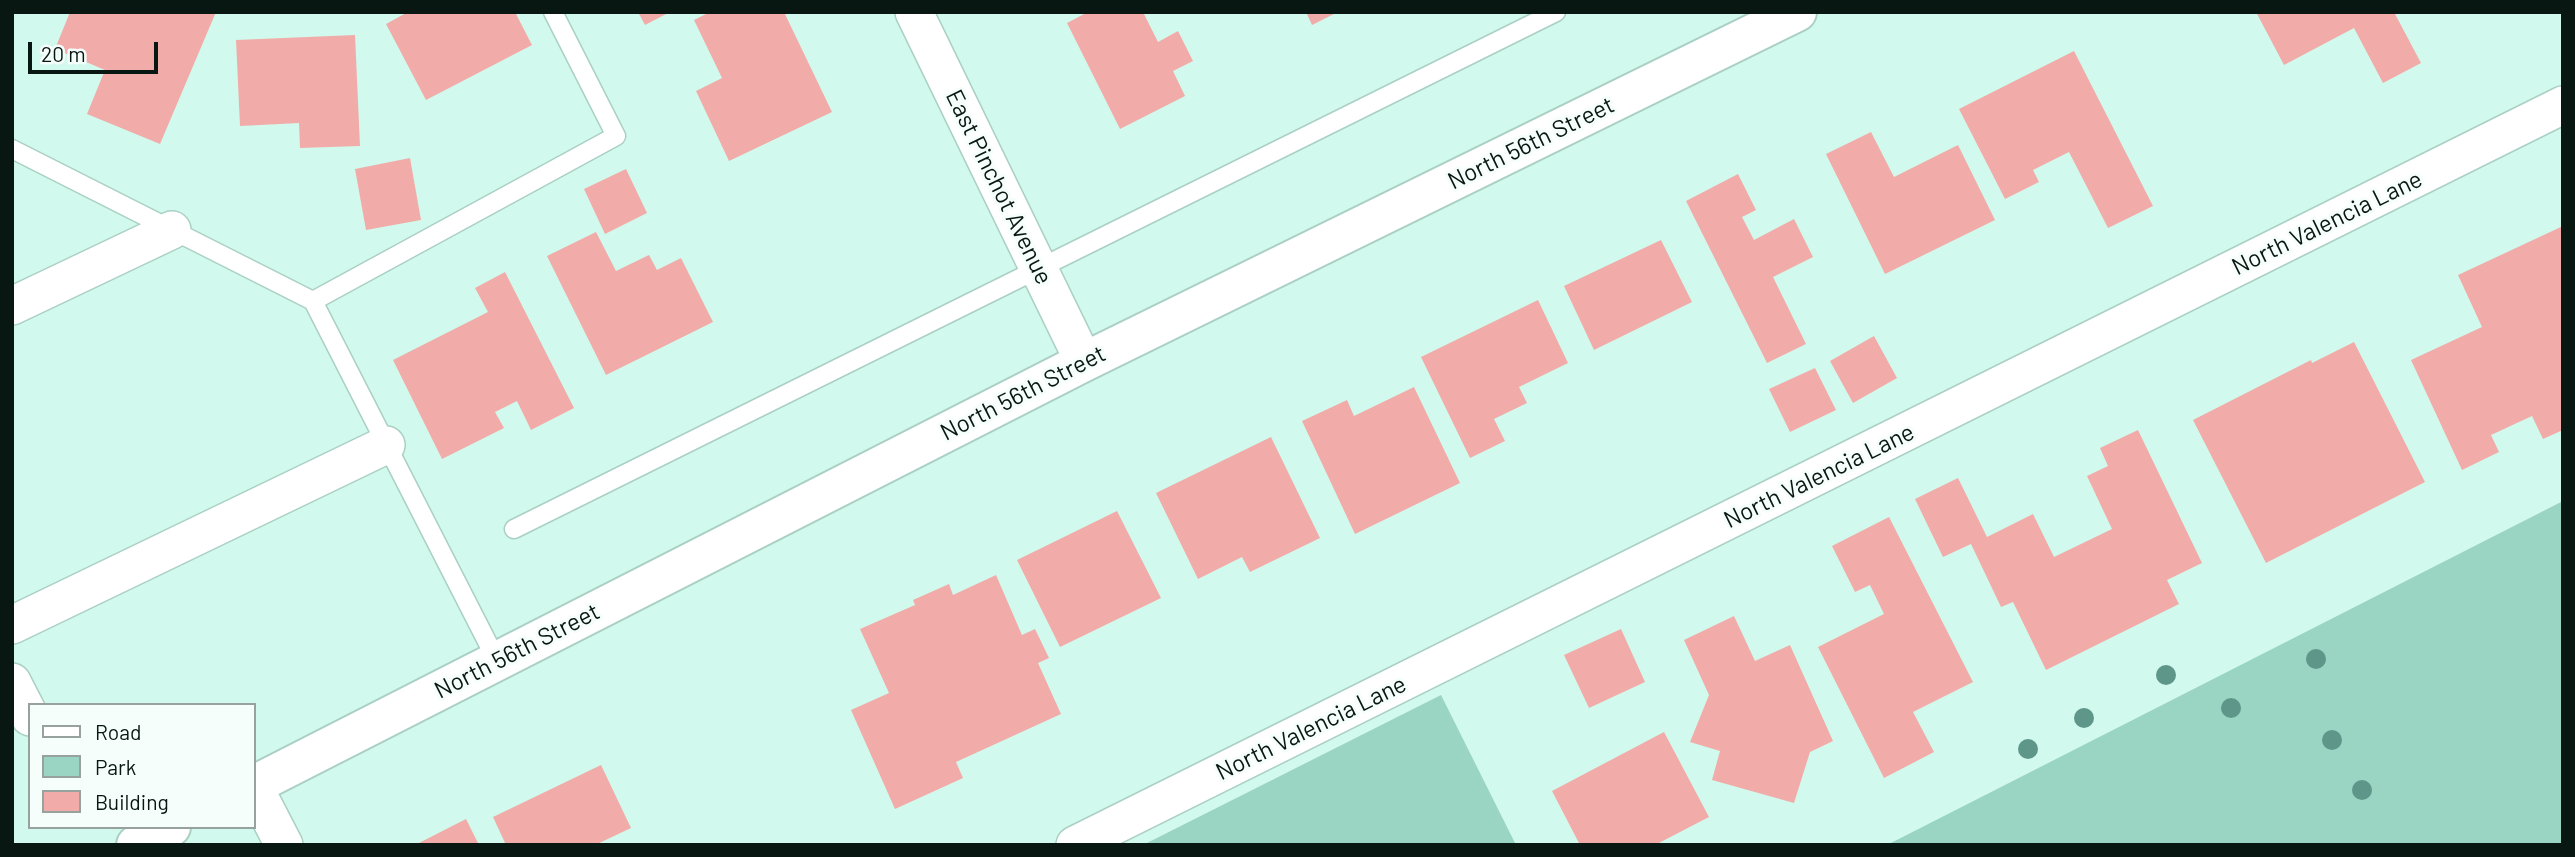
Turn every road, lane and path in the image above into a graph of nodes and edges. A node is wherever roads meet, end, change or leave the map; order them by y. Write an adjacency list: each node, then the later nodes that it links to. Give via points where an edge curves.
1 (553, 12): 9 (lane, via 616,136)
2 (914, 12): 8 (street, East Pinchot Avenue)
3 (1556, 12): 8 (lane)
4 (1797, 12): 11 (main road, North 56th Street)
5 (2563, 105): 23 (street, North Valencia Lane)
6 (12, 149): 7 (lane)
7 (172, 230): 9 (lane); 10 (street)
8 (1039, 269): 11 (street, East Pinchot Avenue); 13 (lane)
9 (313, 301): 12 (lane)
10 (12, 306)
11 (1084, 362): 15 (main road, North 56th Street)
12 (386, 445): 14 (street); 15 (lane)
13 (514, 529)
14 (12, 625)
15 (497, 662): 18 (main road, North 56th Street)
16 (12, 682): 17 (street)
17 (28, 712)
18 (256, 785)
19 (256, 790): 22 (street)
20 (167, 829): 21 (main road)
21 (136, 845)
22 (284, 845)
23 (1075, 845)

